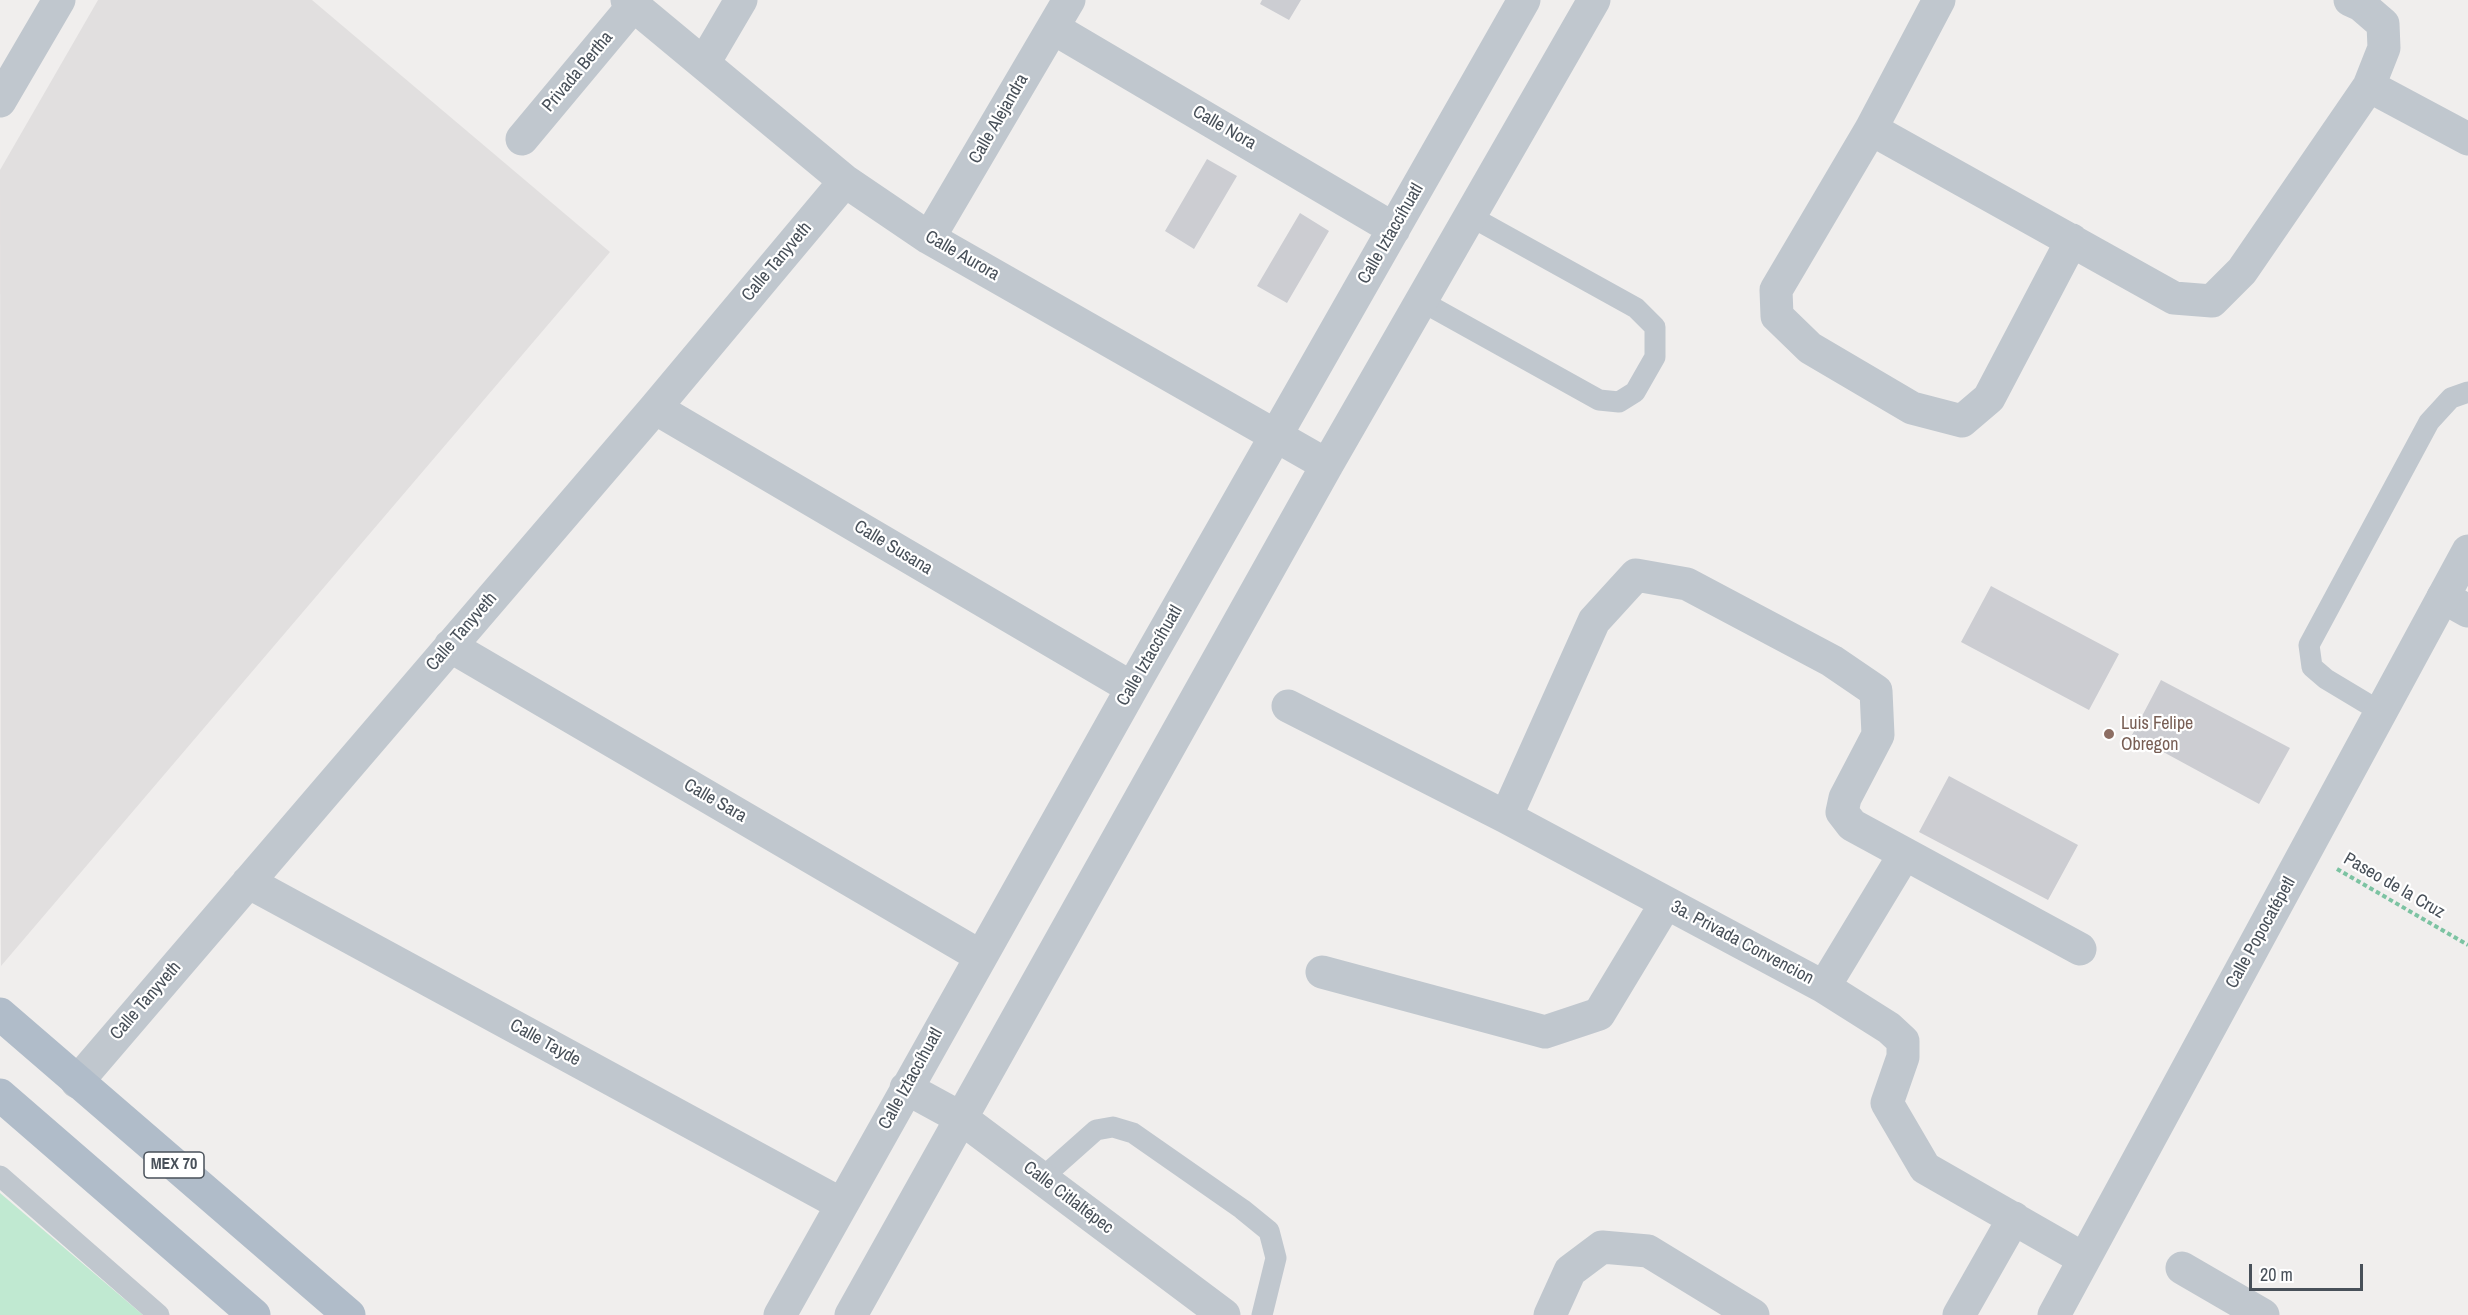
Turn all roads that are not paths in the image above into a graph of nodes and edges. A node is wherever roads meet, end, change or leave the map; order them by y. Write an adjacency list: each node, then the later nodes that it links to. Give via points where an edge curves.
1 (59, 0): 11 (street)
2 (741, 0): 9 (street)
3 (1594, 0): 16 (street)
4 (2350, 0): 10 (street, via 2383,24 2384,48)
5 (630, 3): 9 (street, Calle Aurora); 13 (street, Privada Bertha)
6 (1928, 3): 12 (street)
7 (1512, 4): 17 (street, Calle Iztaccíhuatl)
8 (1061, 14): 17 (street, Calle Nora); 18 (street, Calle Alejandra)
9 (704, 63): 15 (street, Calle Aurora)
10 (2369, 86): 14 (street); 19 (street, via 2242,271 2212,300 2174,298)
11 (0, 101)
12 (1871, 129): 19 (street); 19 (street, via 1776,290 1777,316 1810,348 1912,408 1962,421 1989,398)
13 (522, 138)
14 (2468, 139)
15 (845, 181): 18 (street, Calle Aurora); 22 (street, Calle Tanyveth)
16 (1470, 216): 20 (street); 20 (lane, via 1636,308 1655,327 1655,357 1635,392 1619,402 1599,400)
17 (1394, 229): 23 (street, Calle Iztaccíhuatl)
18 (929, 238): 23 (street, Calle Aurora)
19 (2072, 240)
20 (1421, 301): 24 (street)
21 (2468, 392): 30 (lane, via 2451,398 2429,422 2309,645 2312,667)
22 (655, 408): 27 (street, Calle Tanyveth); 28 (street, Calle Susana)
23 (1275, 436): 24 (street, Calle Aurora); 28 (street, Calle Iztaccíhuatl)
24 (1328, 465): 43 (street)
25 (2468, 551): 26 (street, Calle Popocatépetl)
26 (2456, 604): 30 (street, Calle Popocatépetl)
27 (450, 646): 33 (street, Calle Tanyveth); 36 (street, Calle Sara)
28 (1132, 688): 36 (street, Calle Iztaccíhuatl)
29 (1288, 706): 31 (street, 3a. Privada Convencion)
30 (2381, 712): 48 (street, Calle Popocatépetl)
31 (1506, 817): 32 (street, via 1594,621 1636,575 1687,584 1832,661 1876,691 1878,735 1845,798 1842,812 1852,825); 34 (street, 3a. Privada Convencion)
32 (1904, 855): 35 (street); 38 (street)
33 (248, 882): 40 (street, Calle Tanyveth); 46 (street, Calle Tayde)
34 (1666, 903): 37 (street, via 1599,1014 1545,1032); 38 (street, 3a. Privada Convencion)
35 (2080, 949)
36 (980, 956): 41 (street, Calle Iztaccíhuatl)
37 (1322, 972)
38 (1824, 987): 47 (street, 3a. Privada Convencion, via 1889,1028 1902,1041 1903,1057 1887,1103 1924,1168)
39 (0, 1014): 40 (main road, MEX 70)
40 (77, 1082): 52 (main road, MEX 70)
41 (906, 1089): 43 (street, Calle Citlaltépec); 46 (street, Calle Iztaccíhuatl)
42 (0, 1095): 51 (main road)
43 (961, 1118): 45 (street, Calle Citlaltépec); 54 (street)
44 (0, 1176): 50 (lane)
45 (1042, 1178): 55 (street, Calle Citlaltépec); 56 (lane, via 1096,1130 1113,1126 1133,1133 1269,1231 1276,1258)
46 (841, 1204): 53 (street, Calle Iztaccíhuatl)
47 (2014, 1218): 48 (street, 3a. Privada Convencion); 59 (street)
48 (2084, 1259): 60 (street, Calle Popocatépetl)
49 (2182, 1268): 61 (street)
50 (159, 1315)
51 (254, 1315)
52 (349, 1315)
53 (780, 1315)
54 (851, 1315)
55 (1224, 1315)
56 (1262, 1315)
57 (1550, 1315): 58 (street, via 1570,1271 1602,1247 1648,1251)
58 (1753, 1315)
59 (1959, 1315)
60 (2054, 1315)
61 (2263, 1315)

